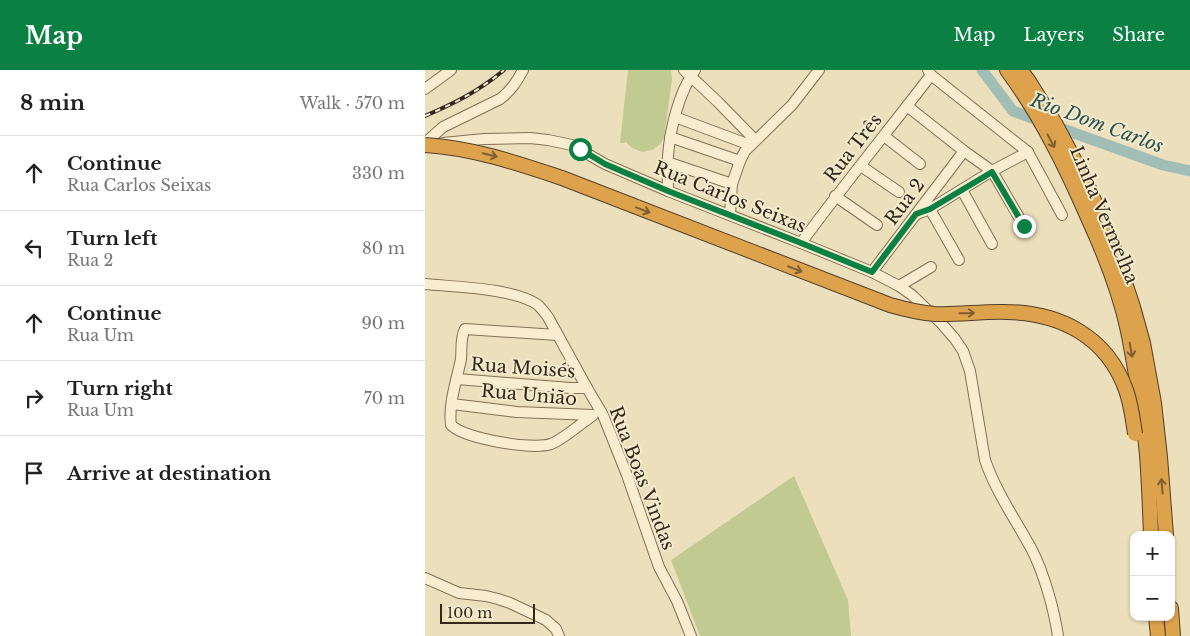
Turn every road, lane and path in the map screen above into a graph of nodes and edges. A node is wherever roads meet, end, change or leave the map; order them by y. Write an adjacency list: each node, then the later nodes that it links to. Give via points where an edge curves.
1 (451, 70): 9 (street)
2 (523, 70): 16 (street, via 512,88 500,99 443,127)
3 (819, 70): 15 (street, via 792,105)
4 (1001, 70): 10 (street)
5 (1007, 70): 25 (highway, Linha Vermelha, one-way to 25)
6 (1020, 70): 25 (highway, Linha Vermelha, via 1056,125)
7 (690, 72): 12 (street); 15 (street)
8 (930, 72): 11 (street, Rua Três); 18 (street)
9 (425, 90)
10 (1024, 103)
11 (907, 106): 13 (street, Rua Três); 17 (street)
12 (675, 117): 14 (street); 15 (street)
13 (884, 136): 21 (street); 22 (street, Rua Três)
14 (670, 137): 19 (street); 20 (street)
15 (753, 143): 19 (street)
16 (425, 144): 27 (street, Rua Carlos Seixas, via 530,138 562,142); 48 (highway, one-way to 48, bridge, via 493,156 555,176 890,305 934,314 1022,313 1075,328 1103,351 1128,395)
17 (964, 151): 23 (street); 30 (street, Rua 2)
18 (1028, 152): 23 (street); 32 (street)
19 (740, 161): 24 (street)
20 (667, 162): 24 (street); 27 (street)
21 (920, 164)
22 (861, 166): 28 (street); 29 (street, Rua Três)
23 (992, 172): 26 (street); 34 (street)
24 (732, 184): 31 (street)
25 (1083, 189): 49 (highway, Linha Vermelha, one-way to 49, via 1127,330 1147,455); 50 (highway, Linha Vermelha, one-way to 25, via 1154,403 1143,343 1116,255)
26 (962, 190): 30 (street); 36 (street)
27 (668, 191): 31 (street, Rua Carlos Seixas)
28 (899, 192)
29 (835, 196): 33 (street); 35 (street, Rua Três)
30 (927, 205): 37 (street); 39 (street, Rua 2, via 916,214)
31 (730, 215): 35 (street, Rua Carlos Seixas)
32 (1062, 215)
33 (877, 226)
34 (1024, 226)
35 (801, 243): 39 (street, Rua Carlos Seixas)
36 (992, 244)
37 (959, 260)
38 (931, 267): 41 (street)
39 (872, 272): 41 (street, Rua Carlos Seixas)
40 (425, 284): 42 (street, Rua Boas Vindas, via 516,295 529,300 548,317)
41 (899, 286): 56 (street, Rua Carlos Seixas, via 941,323 963,351 970,371 987,466 1002,500 1032,550 1048,594)
42 (557, 335): 43 (street, via 466,329); 44 (street, Rua Boas Vindas)
43 (457, 379): 44 (street, Rua Moisés); 45 (street)
44 (587, 388): 46 (street, Rua Boas Vindas)
45 (452, 404): 47 (street, Rua União); 47 (street, via 450,417 453,427 497,442 534,446 553,443)
46 (603, 415): 47 (street, Rua União); 55 (street, Rua Boas Vindas, via 659,567)
47 (592, 416)
48 (1151, 531)
49 (1151, 531)
50 (1166, 531)
51 (425, 578): 54 (street, via 459,593 510,603 546,620 556,628)
52 (1156, 621): 57 (highway)
53 (1172, 621): 58 (highway)
54 (559, 636)
55 (691, 636)
56 (1058, 636)
57 (1158, 636)
58 (1173, 636)

